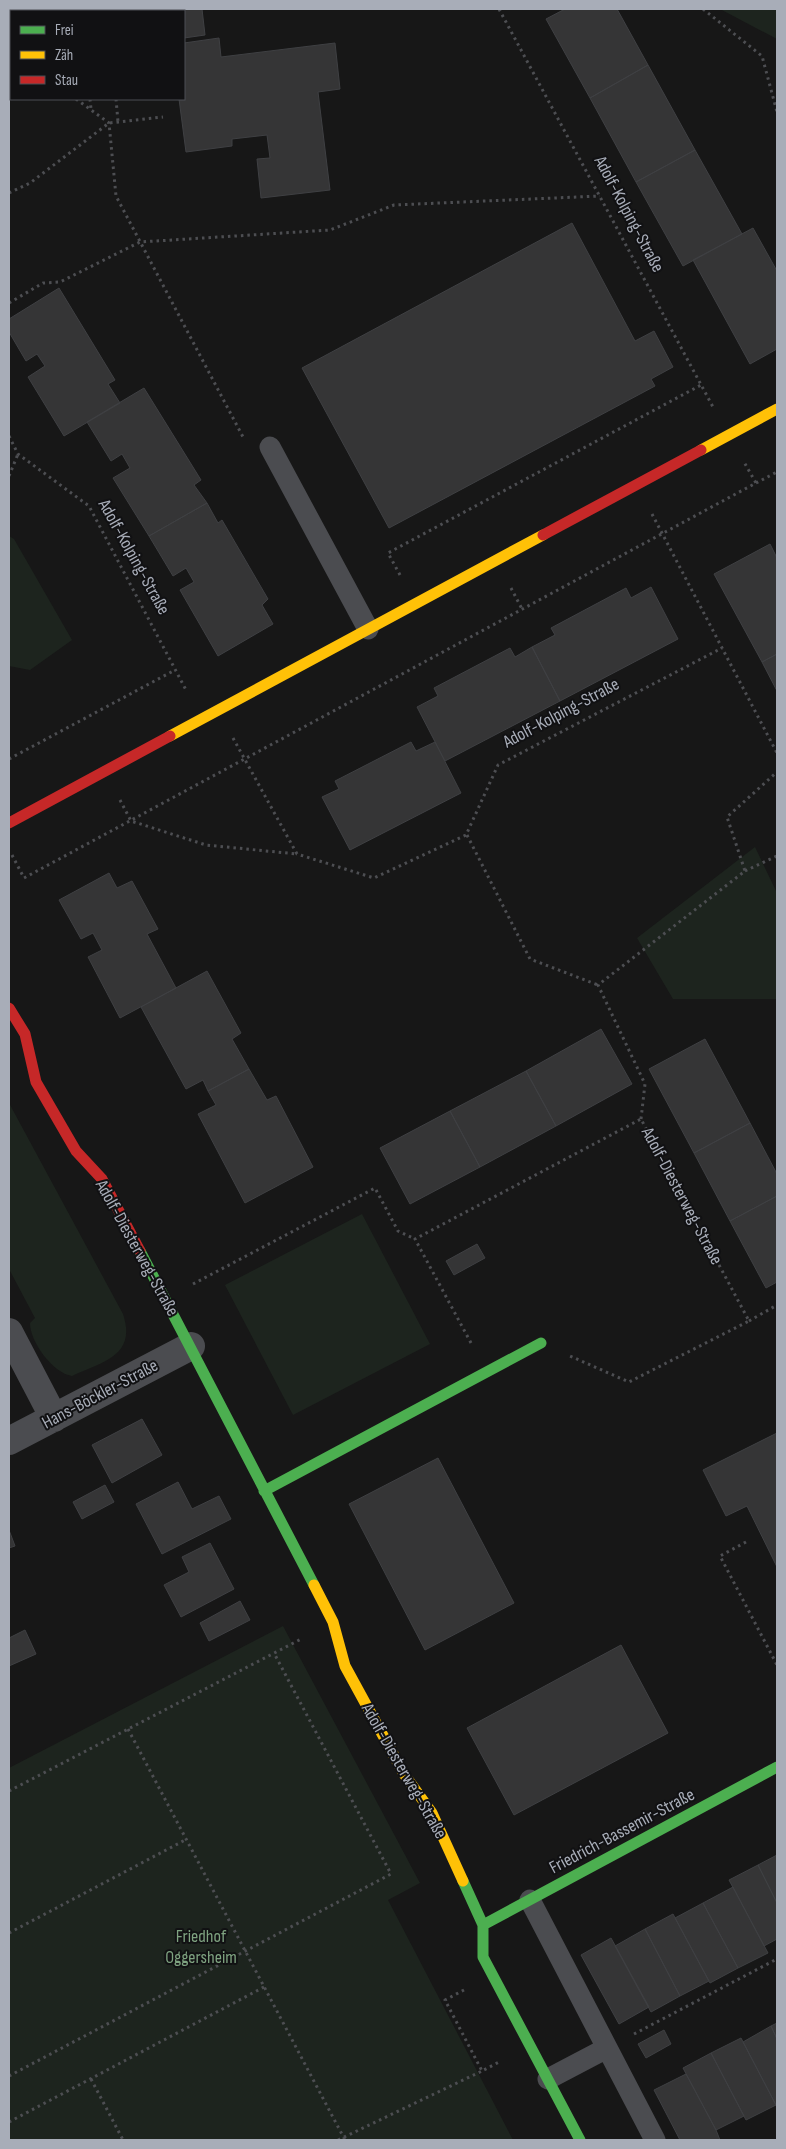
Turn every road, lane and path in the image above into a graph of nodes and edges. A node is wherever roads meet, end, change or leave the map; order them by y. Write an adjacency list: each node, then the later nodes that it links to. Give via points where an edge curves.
1 (499, 9): 12 (path, Adolf-Kolping-Straße)
2 (703, 9): 7 (path, via 762,56)
3 (77, 100): 6 (path)
4 (90, 100): 6 (path)
5 (116, 100): 9 (path)
6 (91, 110): 10 (path)
7 (777, 112)
8 (163, 117): 9 (path)
9 (118, 122): 10 (path)
10 (109, 123): 11 (path, via 30,182); 13 (path, via 116,196)
11 (9, 193)
12 (600, 196): 13 (path, via 394,205 330,230); 15 (path, Adolf-Kolping-Straße)
13 (140, 242): 14 (path, via 60,282 43,283); 19 (path, via 245,441)
14 (9, 303)
15 (701, 385): 17 (path, Adolf-Kolping-Straße); 26 (path, via 388,553)
16 (777, 409): 17 (street)
17 (729, 434): 23 (path, Adolf-Kolping-Straße); 24 (street)
18 (9, 436): 20 (path, Adolf-Kolping-Straße)
19 (270, 448): 27 (lane)
20 (18, 454): 22 (path); 29 (path, Adolf-Kolping-Straße, via 89,506)
21 (777, 472): 23 (path)
22 (9, 476)
23 (756, 483): 25 (path)
24 (637, 485): 25 (path); 26 (street)
25 (662, 534): 28 (path); 34 (path)
26 (416, 604): 27 (street)
27 (368, 629): 30 (street)
28 (722, 648): 32 (path); 38 (path, Adolf-Kolping-Straße, via 498,765)
29 (175, 670): 31 (path, Adolf-Kolping-Straße); 33 (path)
30 (218, 710): 31 (street); 34 (path)
31 (202, 719): 37 (street)
32 (777, 753)
33 (9, 759)
34 (245, 759): 36 (path); 40 (path)
35 (777, 772): 42 (path, via 728,817)
36 (131, 821): 39 (path, via 24,878); 40 (path, via 206,845)
37 (9, 823)
38 (466, 835): 40 (path, via 374,878); 43 (path, via 530,959)
39 (9, 850)
40 (297, 854)
41 (777, 856): 42 (path)
42 (745, 871): 43 (path)
43 (598, 985): 45 (path, via 645,1084)
44 (9, 1008): 47 (street, Adolf-Diesterweg-Straße, via 25,1034 36,1082 76,1151 102,1179)
45 (641, 1118): 46 (path, Adolf-Diesterweg-Straße); 49 (path, Adolf-Diesterweg-Straße)
46 (415, 1239): 47 (path, via 398,1231 375,1188); 53 (path)
47 (166, 1299): 52 (street, Adolf-Diesterweg-Straße)
48 (777, 1305): 49 (path)
49 (749, 1321): 51 (path, via 629,1382)
50 (9, 1332): 54 (street)
51 (541, 1343): 53 (street)
52 (191, 1346): 54 (street, Hans-Böckler-Straße); 56 (street, Adolf-Diesterweg-Straße)
53 (486, 1372): 56 (street)
54 (54, 1418): 55 (street, Hans-Böckler-Straße)
55 (9, 1441)
56 (264, 1491): 58 (street, Adolf-Diesterweg-Straße)
57 (746, 1542): 60 (path, via 720,1556)
58 (333, 1622): 59 (path); 66 (street, Adolf-Diesterweg-Straße, via 345,1666 404,1774 432,1813)
59 (274, 1653): 61 (path); 68 (path, via 392,1874)
60 (777, 1666)
61 (128, 1729): 63 (path); 64 (path)
62 (777, 1767): 65 (street, Friedrich-Bassemir-Straße)
63 (9, 1791)
64 (186, 1839): 67 (path); 68 (path)
65 (530, 1900): 66 (street, Friedrich-Bassemir-Straße); 73 (lane)
66 (483, 1925): 70 (street, Adolf-Diesterweg-Straße, via 484,1957)
67 (9, 1933)
68 (246, 1951): 71 (path); 75 (path)
69 (777, 1959): 73 (path)
70 (493, 1975): 72 (street, Adolf-Diesterweg-Straße); 74 (path, via 445,2000)
71 (264, 1987): 76 (path); 79 (path)
72 (531, 2046): 74 (path); 77 (street, Adolf-Diesterweg-Straße)
73 (608, 2048): 77 (lane); 83 (lane)
74 (482, 2071): 79 (path)
75 (9, 2076)
76 (91, 2078): 78 (path); 80 (path)
77 (548, 2080): 82 (street, Adolf-Diesterweg-Straße)
78 (9, 2122)
79 (344, 2139): 81 (path)
80 (123, 2140)
81 (338, 2140)
82 (580, 2140)
83 (655, 2140)

